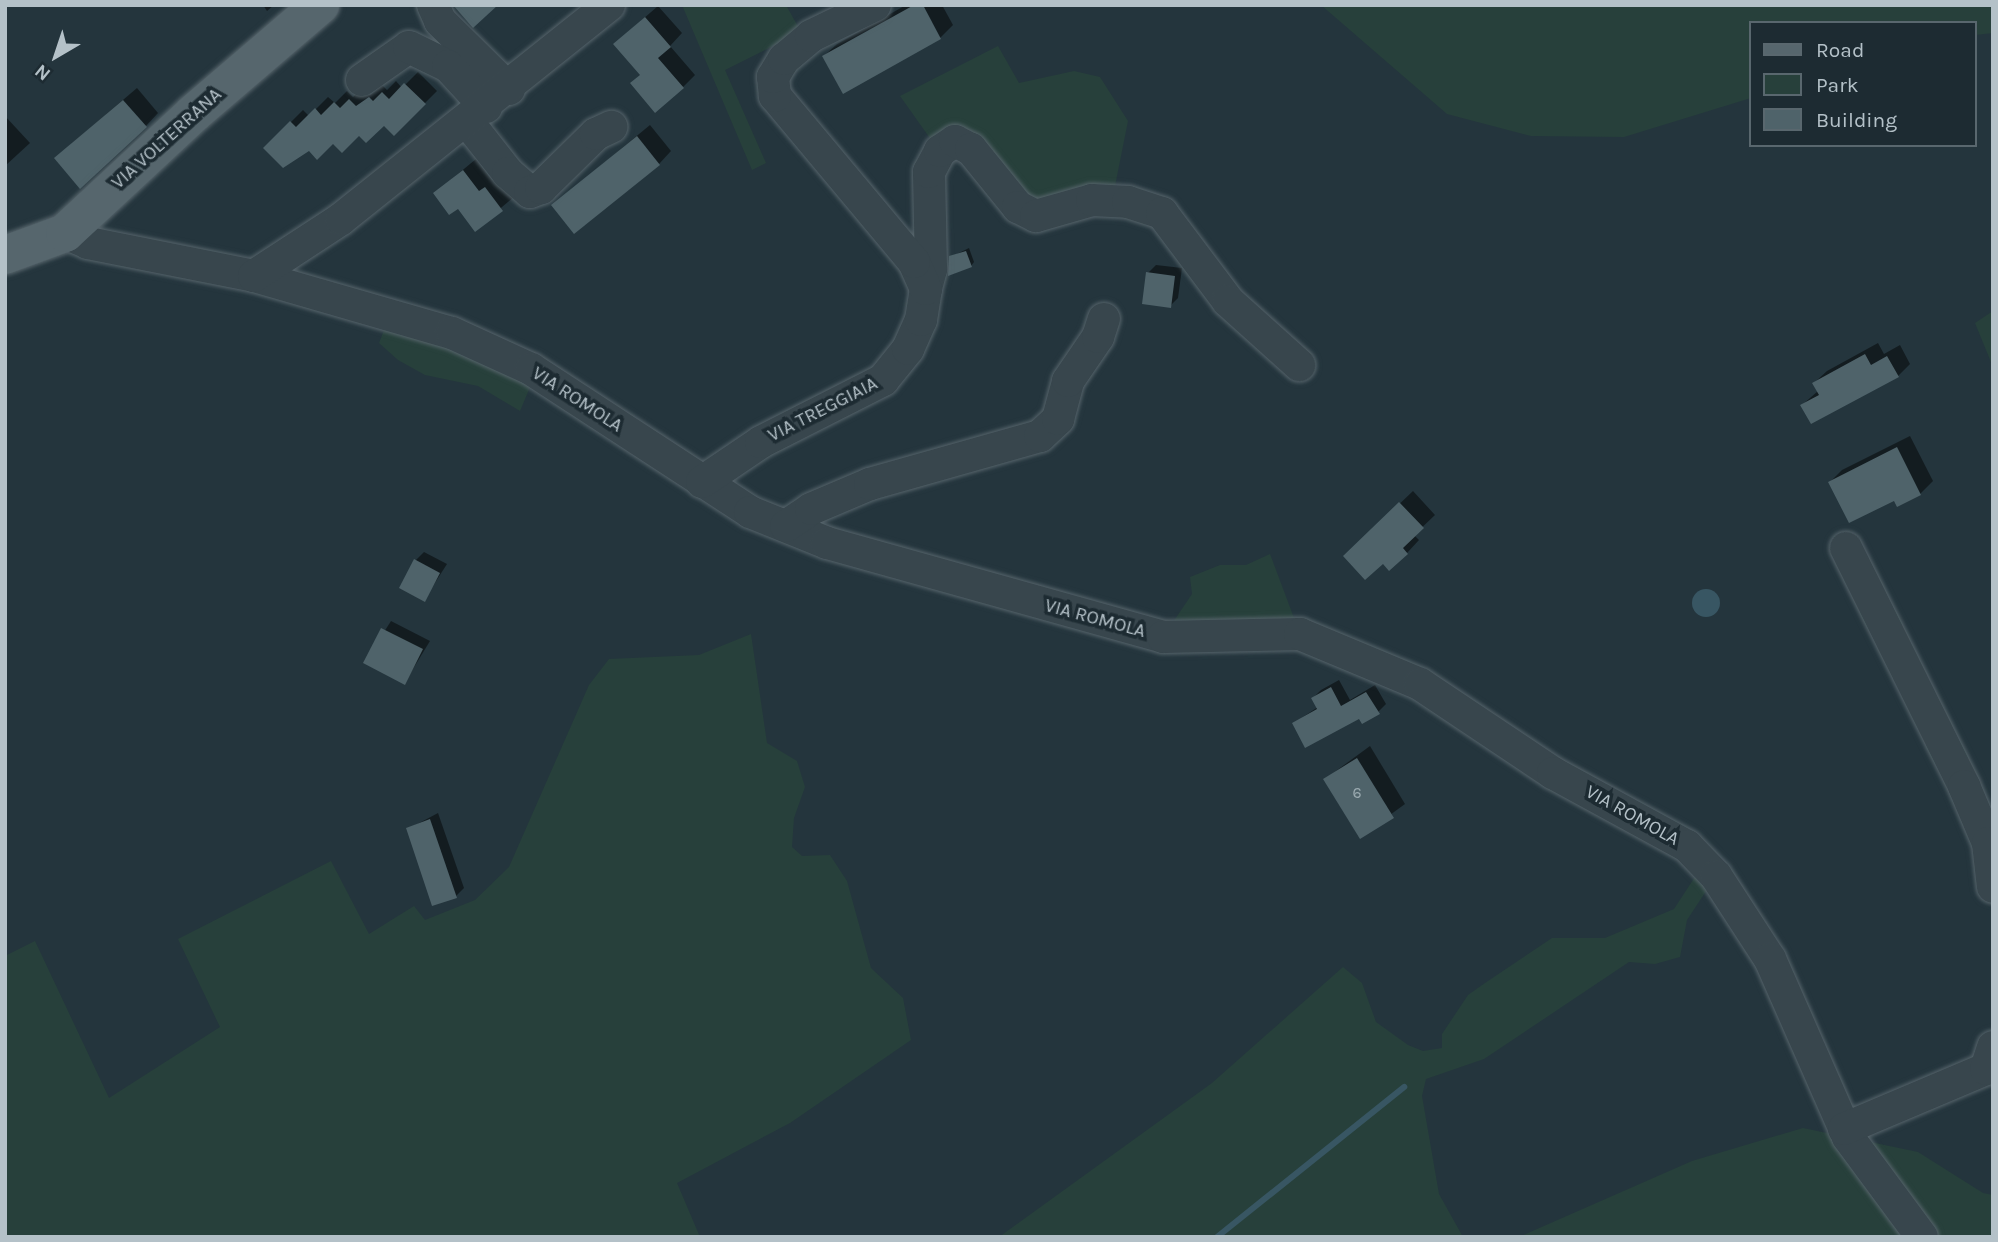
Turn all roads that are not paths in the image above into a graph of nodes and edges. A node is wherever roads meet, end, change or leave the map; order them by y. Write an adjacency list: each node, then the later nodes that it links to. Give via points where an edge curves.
1 (320, 5): 8 (main road, VIA VOLTERRANA)
2 (433, 5): 6 (street)
3 (609, 5): 6 (street)
4 (875, 5): 11 (street, via 811,36 784,59 772,77 775,96 914,262)
5 (362, 80): 6 (street, via 409,47 447,66)
6 (487, 106): 7 (street, via 508,173 530,192 541,188 596,134); 10 (street, via 341,219)
7 (611, 127)
8 (65, 233): 9 (main road, VIA VOLTERRANA); 10 (street, VIA ROMOLA, via 88,243)
9 (5, 256)
10 (254, 276): 14 (street, VIA ROMOLA, via 452,333 531,369)
11 (926, 289): 13 (street, VIA TREGGIAIA, via 931,270 929,172 940,151 956,141 971,149 1018,207 1036,216 1092,200 1128,202 1162,214 1228,300); 14 (street, VIA TREGGIAIA, via 921,320 908,349 883,380 761,442)
12 (1104, 319): 15 (street, via 1098,337 1068,381 1058,419 1040,436 870,484 811,509)
13 (1299, 365)
14 (702, 482): 15 (street, VIA ROMOLA, via 750,512)
15 (786, 526): 19 (street, VIA ROMOLA, via 854,551 1163,637 1300,634 1420,684 1553,773 1687,846 1716,876 1770,959)
16 (1846, 548): 17 (street, via 1964,786 1988,843)
17 (1993, 887)
18 (1991, 1061): 19 (street)
19 (1844, 1129): 20 (street, VIA ROMOLA)
20 (1922, 1237)

